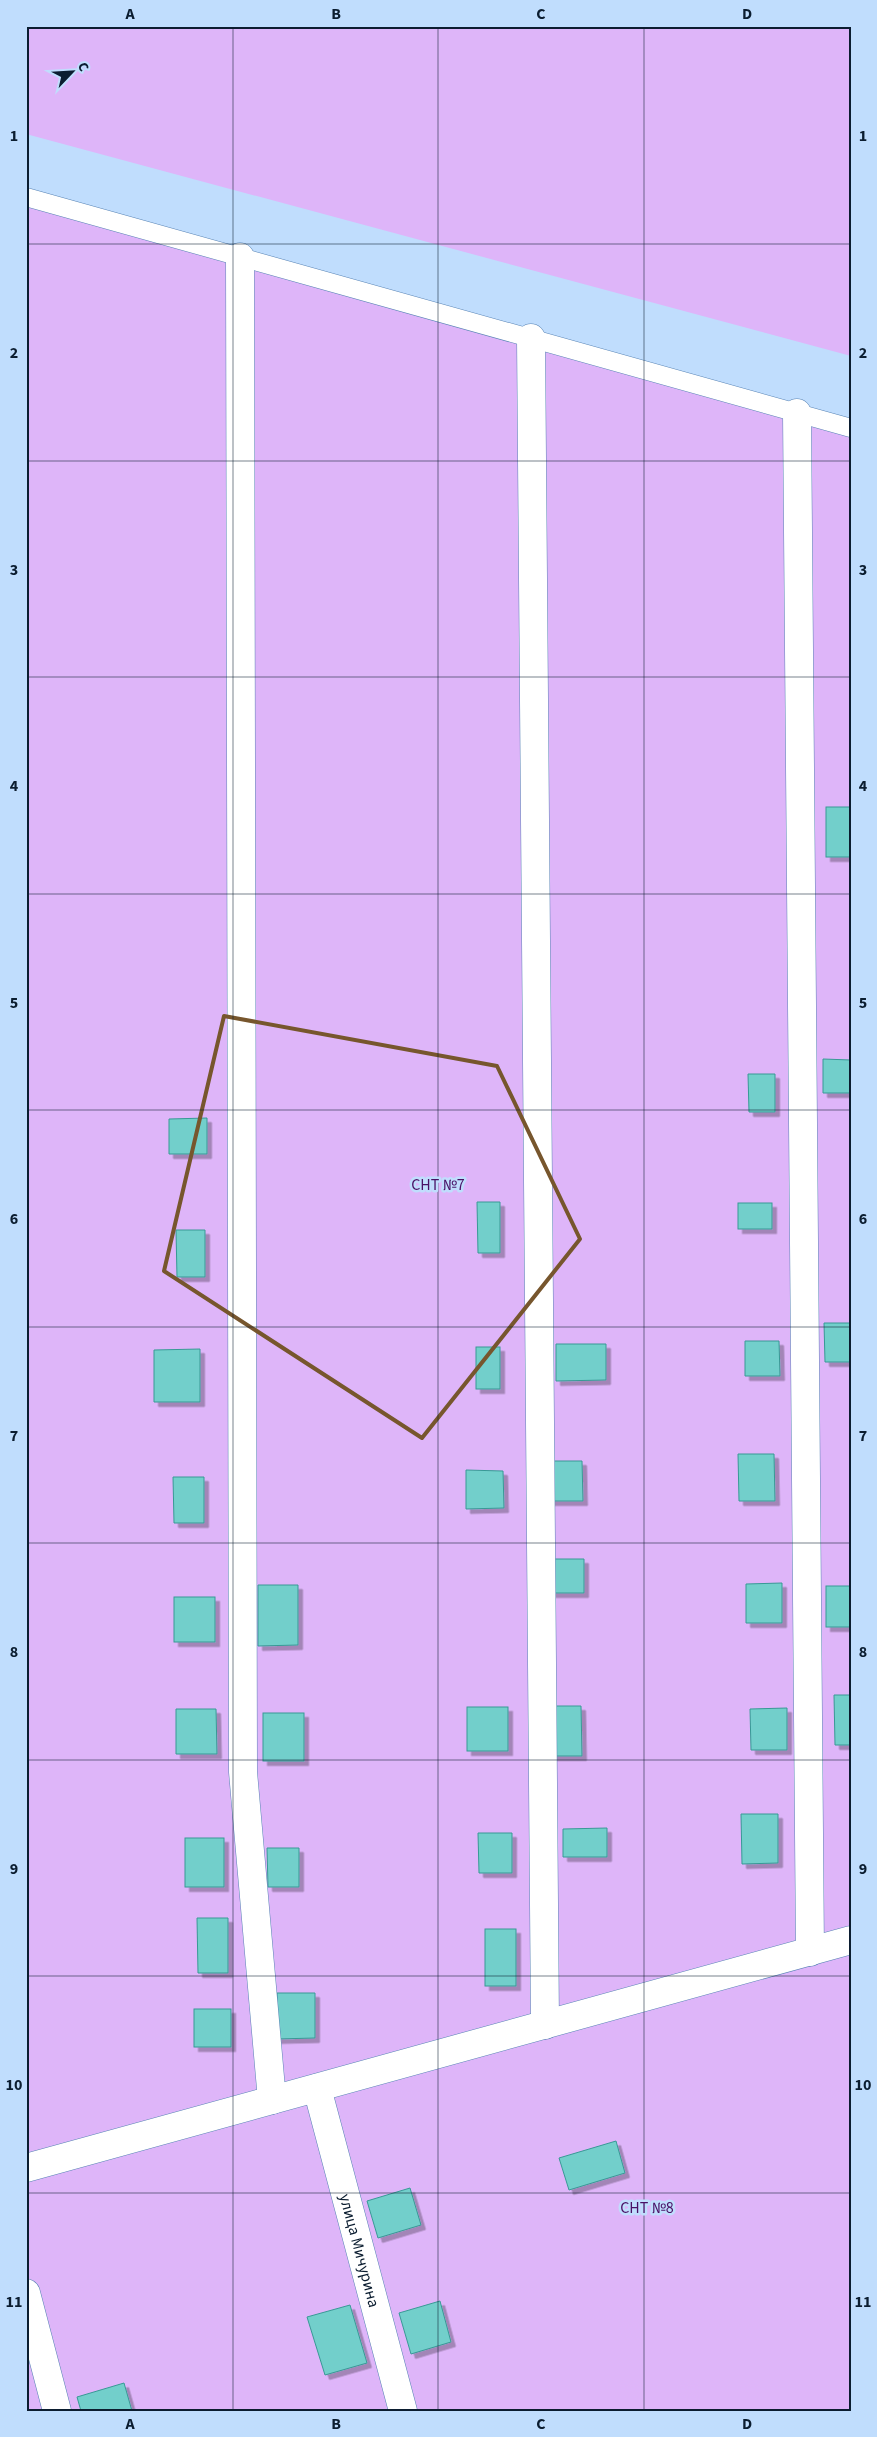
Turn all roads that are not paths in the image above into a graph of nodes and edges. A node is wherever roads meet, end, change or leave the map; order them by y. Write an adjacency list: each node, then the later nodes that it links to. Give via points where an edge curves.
1 (26, 197): 2 (lane)
2 (240, 257): 3 (lane); 10 (street, via 243,1772)
3 (531, 338): 4 (lane); 8 (street)
4 (797, 413): 5 (lane); 7 (street)
5 (851, 428)
6 (851, 1940): 7 (street)
7 (810, 1952): 8 (street)
8 (545, 2025): 9 (street)
9 (317, 2088): 10 (street); 14 (street, улица Мичурина)
10 (272, 2100): 11 (street)
11 (26, 2168)
12 (26, 2293): 13 (street)
13 (57, 2411)
14 (403, 2411)

